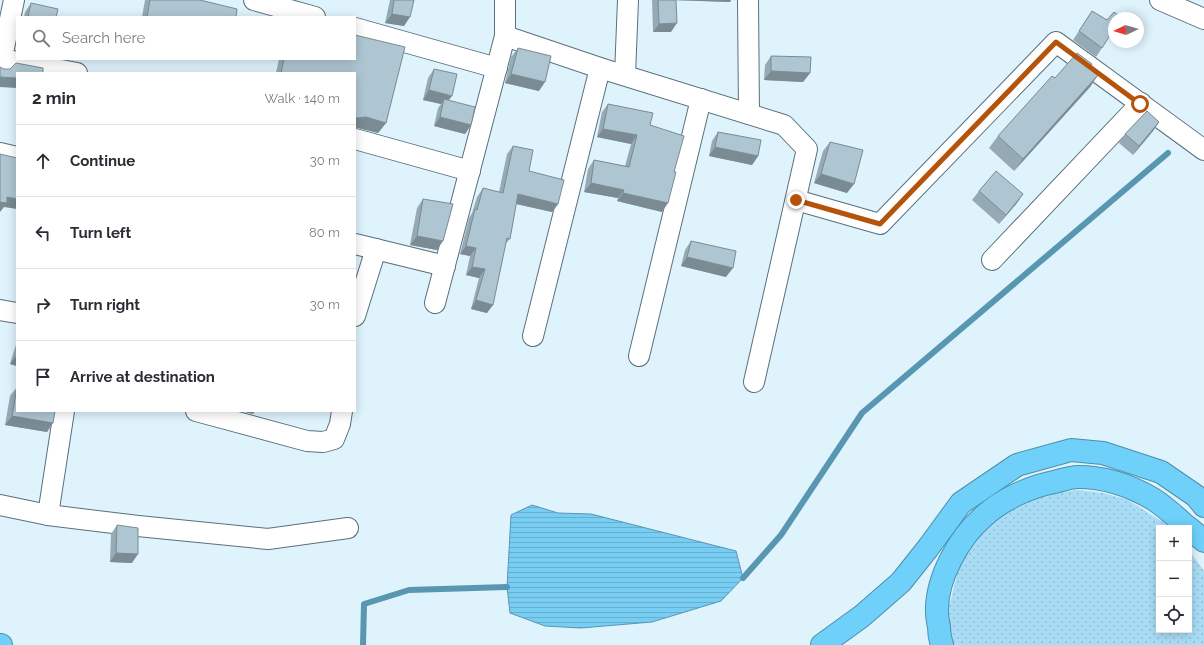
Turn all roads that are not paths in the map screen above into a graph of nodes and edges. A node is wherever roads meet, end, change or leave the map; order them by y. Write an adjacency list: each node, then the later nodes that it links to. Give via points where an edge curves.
1 (14, 0): 11 (street)
2 (254, 0): 7 (street)
3 (505, 0): 10 (street)
4 (628, 0): 15 (street)
5 (748, 0): 18 (street)
6 (1160, 0): 8 (street)
7 (311, 16)
8 (1204, 19)
9 (356, 28): 12 (street)
10 (505, 36): 12 (street); 13 (street)
11 (1, 63): 14 (street)
12 (497, 68): 23 (street)
13 (600, 68): 15 (street); 33 (street)
14 (69, 72)
15 (625, 75): 16 (street)
16 (701, 99): 18 (street); 34 (street)
17 (1140, 104): 20 (street); 24 (street, via 1056,42 880,224); 27 (street)
18 (749, 114): 24 (street, via 784,125 807,149)
19 (356, 138): 23 (street)
20 (1204, 150)
21 (0, 152): 22 (street)
22 (16, 157)
23 (470, 171): 28 (street)
24 (796, 200): 35 (street)
25 (356, 244): 26 (street)
26 (376, 249): 28 (street); 32 (street)
27 (992, 260)
28 (445, 266): 29 (street)
29 (435, 303)
30 (0, 310): 31 (street)
31 (16, 313)
32 (356, 313)
33 (533, 336)
34 (639, 356)
35 (754, 382)
36 (64, 412): 41 (street)
37 (200, 412): 38 (street, via 307,441 323,442 334,439)
38 (342, 412)
39 (0, 504): 41 (street)
40 (1204, 506): 46 (highway, via 1196,496 1161,472 1103,453 1071,450 1017,465 961,503 901,582 862,616)
41 (48, 515): 43 (street, via 268,539)
42 (1185, 525): 47 (highway, via 1154,500 1131,488 1107,480 1077,477 1023,492 984,516 971,529 948,563 937,611)
43 (348, 528)
44 (1192, 531): 45 (highway)
45 (1204, 541)
46 (822, 645)
47 (942, 645)

